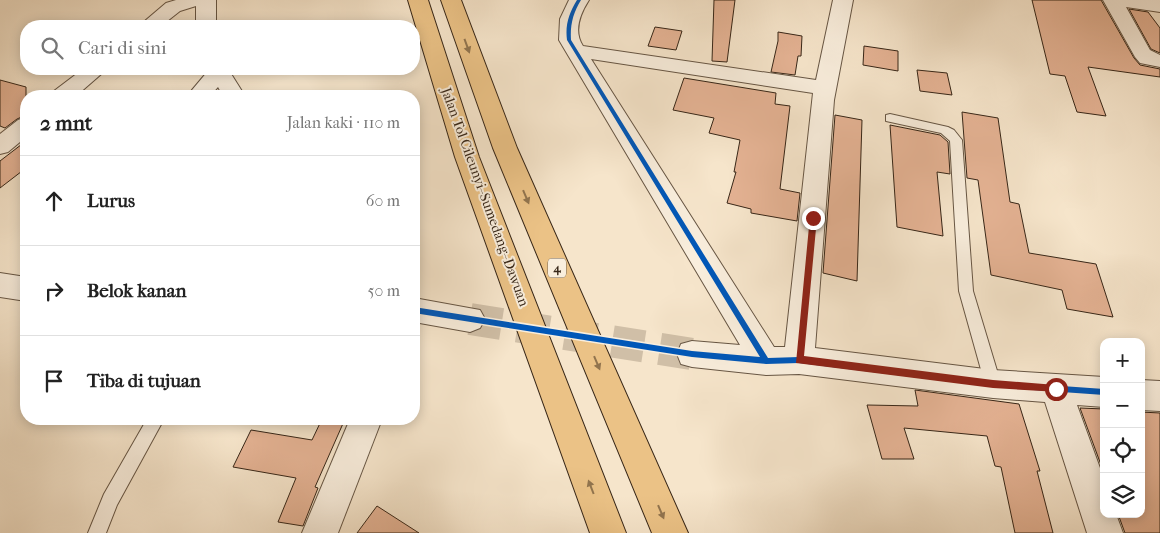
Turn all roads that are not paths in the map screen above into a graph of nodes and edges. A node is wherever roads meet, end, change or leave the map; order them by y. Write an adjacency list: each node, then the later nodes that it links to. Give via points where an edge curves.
1 (197, 0): 10 (street, via 173,7)
2 (206, 0): 11 (street)
3 (418, 0): 40 (highway, Jalan Tol Cileunyi–Sumedang–Dawuan, one-way to 3, via 467,157)
4 (451, 0): 41 (highway, 4, one-way to 41, via 505,148)
5 (579, 0): 12 (street, via 568,25 570,40)
6 (843, 0): 17 (street)
7 (1113, 0): 13 (street, via 1142,53 1147,58)
8 (1119, 0): 9 (street)
9 (1160, 6)
10 (157, 20)
11 (206, 20)
12 (577, 50): 17 (street); 30 (street)
13 (1160, 61)
14 (88, 75): 18 (street)
15 (214, 75): 19 (street)
16 (221, 75): 20 (street)
17 (826, 88): 29 (street)
18 (70, 90)
19 (203, 90)
20 (230, 90)
21 (890, 118): 31 (lane, via 950,133 956,140 966,291)
22 (20, 130): 23 (street)
23 (0, 146)
24 (0, 285): 25 (street)
25 (20, 288)
26 (420, 311): 27 (street)
27 (470, 319)
28 (692, 354): 30 (street)
29 (799, 360): 30 (street); 31 (street)
30 (766, 361)
31 (993, 384): 32 (street)
32 (1056, 389): 33 (street); 42 (street)
33 (1100, 392)
34 (1145, 395): 35 (street)
35 (1160, 396)
36 (153, 425): 38 (lane, via 110,500)
37 (364, 425): 39 (street)
38 (97, 533)
39 (320, 533)
40 (608, 533)
41 (670, 533)
42 (1105, 533)

